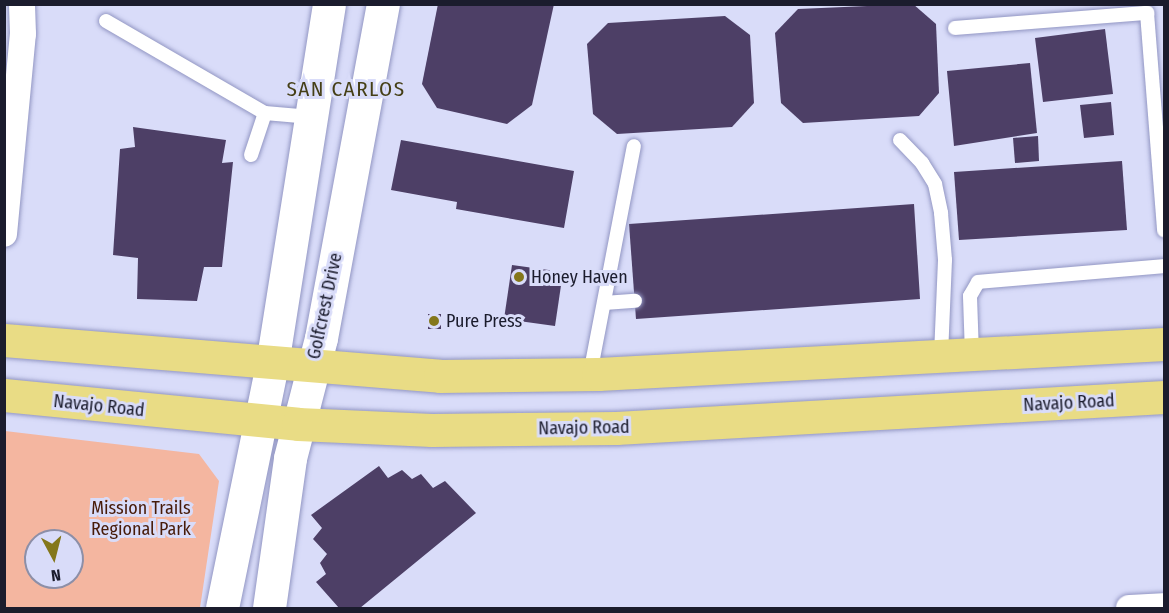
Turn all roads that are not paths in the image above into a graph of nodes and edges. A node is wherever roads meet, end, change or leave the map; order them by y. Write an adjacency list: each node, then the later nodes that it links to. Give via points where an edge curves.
1 (22, 4): 12 (street, via 23,34)
2 (329, 4): 7 (main road)
3 (383, 4): 20 (main road, Golfcrest Drive)
4 (106, 21): 6 (lane)
5 (955, 28): 11 (lane, via 1147,13)
6 (265, 113): 7 (lane); 10 (lane)
7 (310, 117): 19 (main road)
8 (900, 140): 18 (lane, via 922,162 934,184)
9 (634, 146): 15 (lane)
10 (250, 155)
11 (1164, 230)
12 (4, 234)
13 (1164, 266): 18 (lane, via 978,282 970,297)
14 (635, 301): 15 (lane)
15 (604, 303): 21 (lane)
16 (4, 340): 19 (main road)
17 (1164, 344): 18 (main road)
18 (957, 355): 21 (main road)
19 (272, 364): 20 (main road); 24 (main road)
20 (312, 368): 21 (main road, via 440,376); 25 (main road, Golfcrest Drive)
21 (590, 374)
22 (4, 395): 24 (main road, Navajo Road)
23 (1164, 397): 25 (main road, Navajo Road, via 616,429 432,430)
24 (261, 421): 25 (main road, Navajo Road); 27 (main road)
25 (298, 424): 28 (main road, Golfcrest Drive)
26 (1164, 606): 29 (street)
27 (222, 609)
28 (269, 609)
29 (1129, 609)

